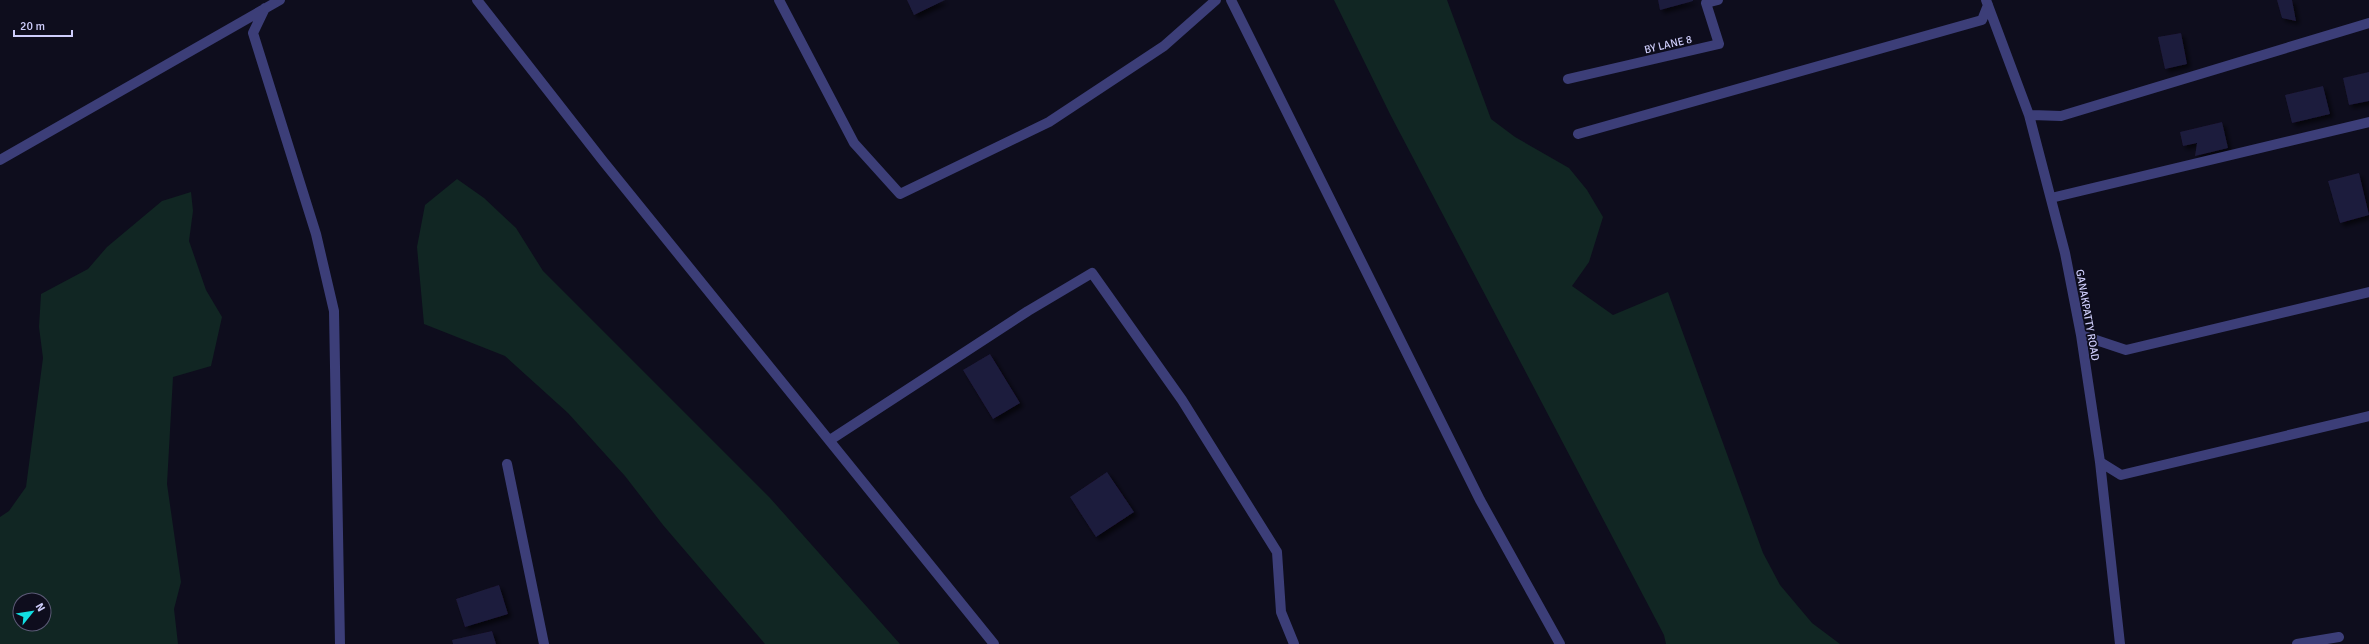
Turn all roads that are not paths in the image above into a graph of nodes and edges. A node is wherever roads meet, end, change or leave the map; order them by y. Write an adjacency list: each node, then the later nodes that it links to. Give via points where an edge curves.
1 (280, 0): 8 (street)
2 (477, 0): 19 (street, via 603,161)
3 (779, 0): 4 (street, via 854,143 900,194 1049,122 1164,46)
4 (1216, 0)
5 (1232, 0): 28 (street, via 1480,500)
6 (1718, 0): 10 (street, BY LANE 8, via 1706,3 1719,44)
7 (1987, 2): 11 (street, GANAKPATTY ROAD); 13 (street, via 1982,20)
8 (265, 8): 14 (street); 24 (street, via 253,33 316,234 334,311)
9 (2369, 23): 11 (street, via 2061,116)
10 (1568, 79)
11 (2029, 116): 15 (street, GANAKPATTY ROAD)
12 (2369, 122): 15 (street)
13 (1578, 134)
14 (0, 160)
15 (2050, 198): 17 (street, GANAKPATTY ROAD, via 2065,253)
16 (2369, 292): 17 (street, via 2126,350)
17 (2081, 335): 20 (street, GANAKPATTY ROAD)
18 (2369, 416): 20 (street, via 2121,476)
19 (830, 440): 26 (street); 27 (street, via 1028,311 1092,273 1182,400 1277,552 1281,612)
20 (2100, 462): 23 (street, GANAKPATTY ROAD)
21 (507, 464): 25 (street)
22 (2339, 637): 29 (street)
23 (2121, 643)
24 (340, 644)
25 (544, 644)
26 (994, 644)
27 (1294, 644)
28 (1560, 644)
29 (2297, 644)

